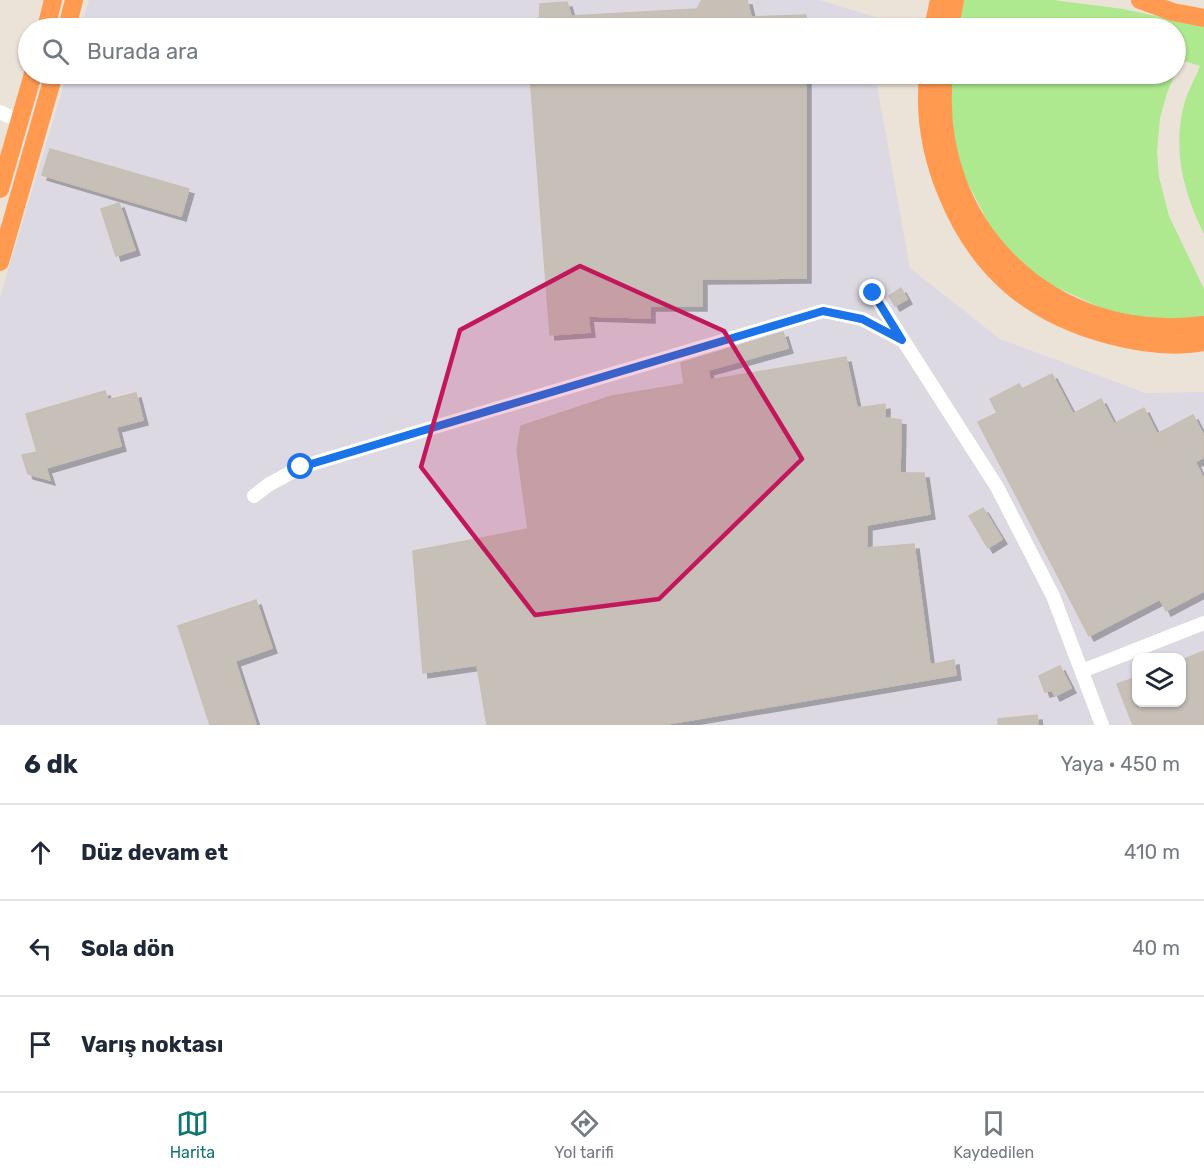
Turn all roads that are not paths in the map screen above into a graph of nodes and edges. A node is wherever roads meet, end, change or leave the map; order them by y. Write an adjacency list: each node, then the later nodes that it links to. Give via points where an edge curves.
1 (53, 0): 8 (highway)
2 (74, 0): 9 (highway)
3 (939, 0): 10 (highway)
4 (955, 0): 11 (highway)
5 (1140, 0): 12 (highway)
6 (1176, 0): 7 (highway)
7 (1204, 5)
8 (48, 18)
9 (70, 18)
10 (935, 18)
11 (952, 18)
12 (1204, 18)
13 (30, 84): 18 (highway)
14 (51, 84): 21 (highway)
15 (927, 84): 25 (highway, via 928,125 939,176 964,231 989,266 1029,300 1086,329 1131,341)
16 (943, 84): 23 (highway, via 944,125 955,174 976,221 1000,254 1054,297 1097,316 1129,325)
17 (0, 112): 18 (street)
18 (19, 121): 19 (highway)
19 (6, 148): 20 (highway)
20 (0, 189)
21 (0, 262)
22 (873, 293): 24 (street)
23 (1204, 325)
24 (902, 340): 26 (street, via 862,319 823,311 301,467); 28 (street, via 997,487 1053,596)
25 (1204, 342)
26 (254, 496)
27 (1204, 623): 28 (street)
28 (1082, 670): 29 (street)
29 (1102, 725)

